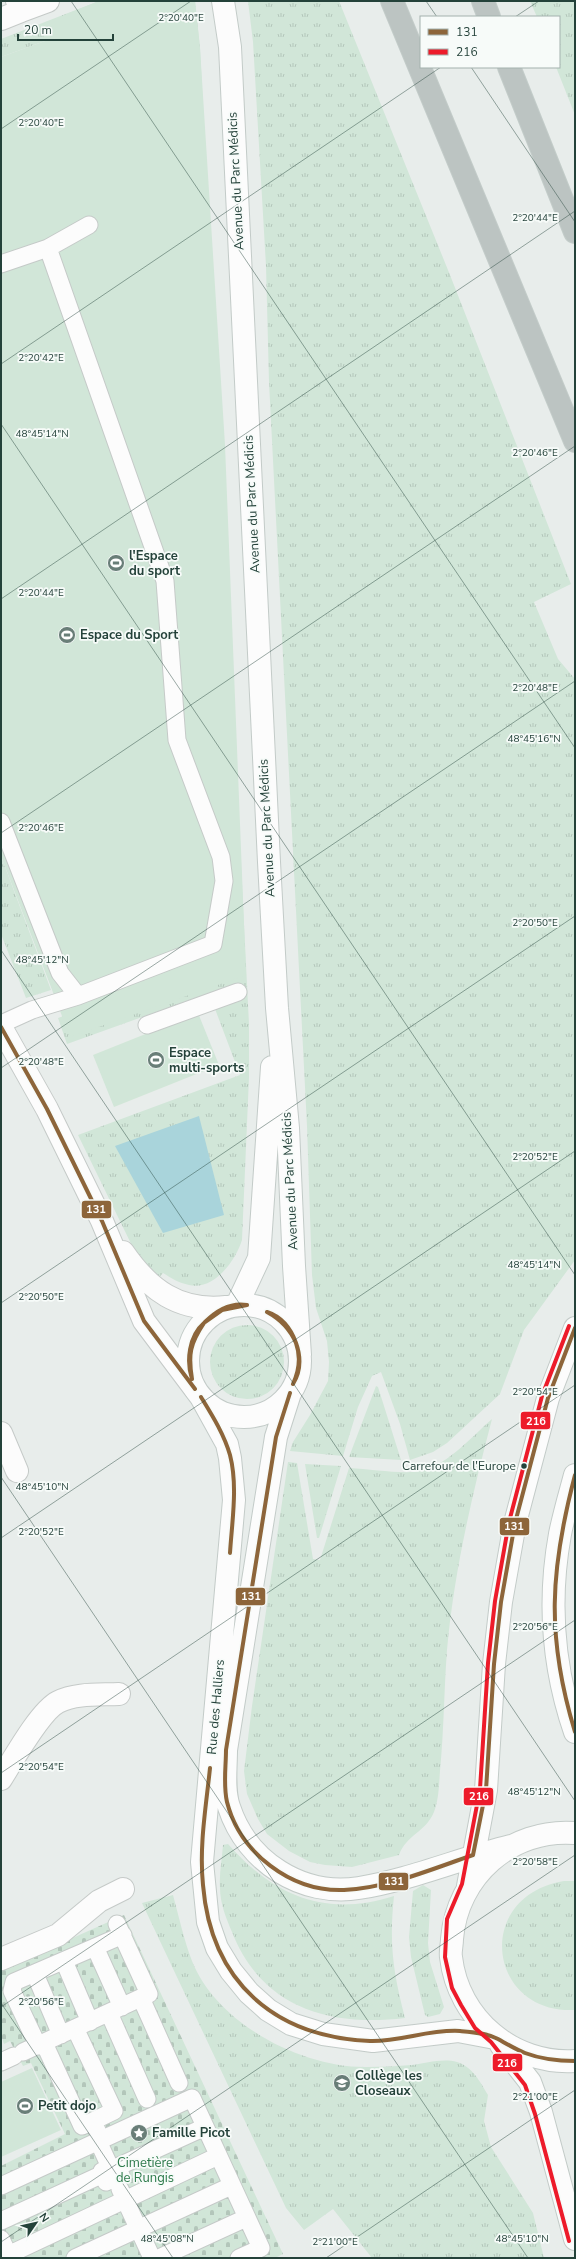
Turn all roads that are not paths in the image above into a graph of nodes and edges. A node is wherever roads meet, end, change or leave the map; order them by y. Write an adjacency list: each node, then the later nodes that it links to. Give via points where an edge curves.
1 (48, 1): 5 (street)
2 (223, 1): 16 (street, Avenue du Parc Médicis, via 230,47)
3 (392, 1): 12 (highway)
4 (483, 1): 6 (highway)
5 (13, 10)
6 (489, 16)
7 (509, 68): 9 (highway)
8 (89, 225): 10 (lane)
9 (575, 232)
10 (48, 248): 11 (lane); 15 (lane, via 165,581 177,740 221,857 224,881 213,944)
11 (1, 264)
12 (575, 441)
13 (1, 822): 15 (lane, via 60,973)
14 (238, 992): 18 (lane)
15 (78, 996): 17 (lane, via 32,1010)
16 (277, 1008): 20 (street, Avenue du Parc Médicis, via 259,1258); 22 (street, Avenue du Parc Médicis, via 288,1128)
17 (1, 1025): 19 (street, Rue des Halliers, via 47,1109)
18 (147, 1025)
19 (102, 1221): 20 (street, Rue des Halliers, via 132,1265 156,1290 173,1300 197,1308); 23 (street, Rue des Halliers, via 144,1321)
20 (232, 1306): 22 (street, via 260,1306 279,1317 293,1334); 23 (street, via 214,1313 203,1323 189,1347 190,1375)
21 (575, 1328): 33 (street, via 548,1398 515,1523 501,1602 495,1656 486,1790)
22 (300, 1355): 24 (street, via 298,1375)
23 (198, 1393): 24 (street, via 210,1406 222,1412 247,1417 271,1410); 43 (street, Rue des Halliers, via 227,1444 234,1500 202,1862 208,1922 217,1948 249,1993 268,2010 297,2026 323,2034 373,2041 458,2031)
24 (290, 1393): 33 (street, Rue des Halliers, via 276,1438 226,1750 226,1792 229,1807 244,1837 267,1864 281,1874 309,1886 342,1890 359,1888)
25 (1, 1433): 26 (street)
26 (17, 1471)
27 (575, 1475): 29 (street, via 560,1533 554,1580 554,1637 566,1705)
28 (119, 1694): 30 (street, via 85,1695 58,1702 41,1719)
29 (575, 1732)
30 (1, 1779)
31 (575, 1833): 32 (street, via 560,1832)
32 (511, 1846): 33 (street, Rue des Halliers); 34 (street, via 489,1861)
33 (473, 1855): 34 (street)
34 (468, 1886): 43 (street, via 454,1920 451,1957 458,1986 466,2002 480,2024)
35 (123, 1889): 37 (street, via 99,1901 58,1935)
36 (95, 1947): 38 (lane); 40 (lane, via 120,1929 149,1994); 41 (lane)
37 (1, 1959)
38 (64, 1961): 39 (lane); 42 (lane)
39 (35, 1974): 42 (lane); 44 (lane, via 14,1982 12,1986)
40 (141, 1998): 41 (lane); 46 (lane)
41 (115, 2010): 42 (lane); 47 (lane)
42 (75, 2028): 44 (lane); 48 (lane, via 114,2111)
43 (495, 2038): 45 (street, via 528,2055); 60 (street, via 530,2082 541,2112)
44 (24, 2052): 48 (lane, via 82,2126)
45 (575, 2061)
46 (179, 2083)
47 (147, 2099)
48 (93, 2121): 50 (lane)
49 (205, 2127): 50 (lane, via 192,2098); 51 (lane); 52 (lane)
50 (100, 2140): 52 (lane); 53 (lane)
51 (218, 2156): 54 (lane); 55 (lane)
52 (111, 2172): 55 (lane); 57 (lane)
53 (1, 2186)
54 (231, 2186): 56 (lane); 58 (lane)
55 (125, 2200): 58 (lane); 61 (lane)
56 (246, 2218): 64 (lane); 65 (lane, via 261,2248)
57 (1, 2221)
58 (139, 2228): 62 (lane); 63 (lane)
59 (1, 2239): 61 (lane)
60 (575, 2239)
61 (9, 2256)
62 (75, 2258)
63 (152, 2258)
64 (159, 2258)
65 (239, 2258)

